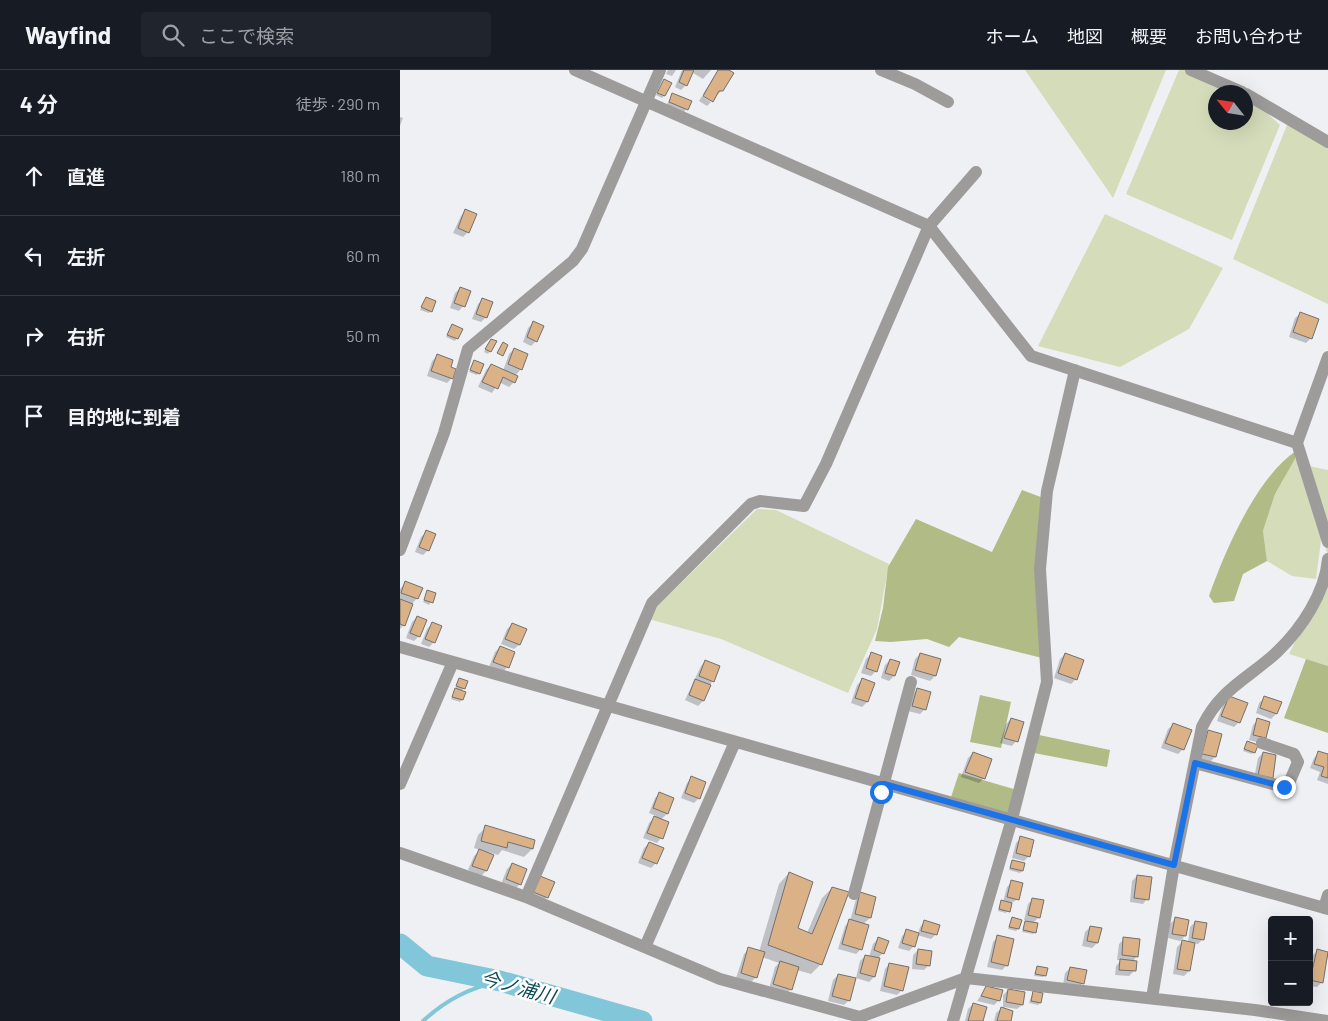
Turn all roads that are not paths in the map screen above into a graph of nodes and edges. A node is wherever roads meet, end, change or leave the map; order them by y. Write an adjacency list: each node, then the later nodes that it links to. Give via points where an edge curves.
1 (575, 70): 7 (street)
2 (660, 70): 7 (street)
3 (882, 70): 8 (street)
4 (1191, 70): 5 (street)
5 (1226, 85)
6 (1253, 98): 9 (street)
7 (646, 101): 11 (street); 16 (street, via 582,249 573,261 468,348 444,432)
8 (948, 102)
9 (1328, 142)
10 (976, 172): 11 (street)
11 (929, 226): 13 (street, via 1031,356); 21 (street, via 826,464 804,506 760,501 751,504 652,603)
12 (1328, 357): 14 (street)
13 (1075, 370): 14 (street); 27 (street, via 1047,491 1040,569 1047,682)
14 (1297, 443): 15 (street)
15 (1328, 542)
16 (400, 550)
17 (1328, 559): 24 (street, via 1327,575 1296,630 1277,652 1228,690 1211,708 1202,727)
18 (400, 647): 19 (street)
19 (453, 662): 21 (street); 25 (street)
20 (912, 682): 26 (street)
21 (607, 706): 22 (street); 32 (street)
22 (735, 742): 26 (street); 34 (street)
23 (1262, 743): 24 (street, via 1294,754 1298,762 1289,784 1284,787)
24 (1195, 763): 29 (street)
25 (400, 784)
26 (884, 784): 27 (street); 30 (street)
27 (1012, 819): 29 (street); 35 (street)
28 (400, 853): 32 (street)
29 (1174, 865): 33 (street); 36 (street)
30 (854, 894)
31 (1328, 895): 33 (street)
32 (526, 896): 34 (street)
33 (1326, 908)
34 (645, 947): 35 (street, via 720,979 860,1017)
35 (966, 978): 36 (street); 38 (street)
36 (1152, 998): 37 (street)
37 (1254, 1016): 39 (street)
38 (953, 1021)
39 (1328, 1021)

